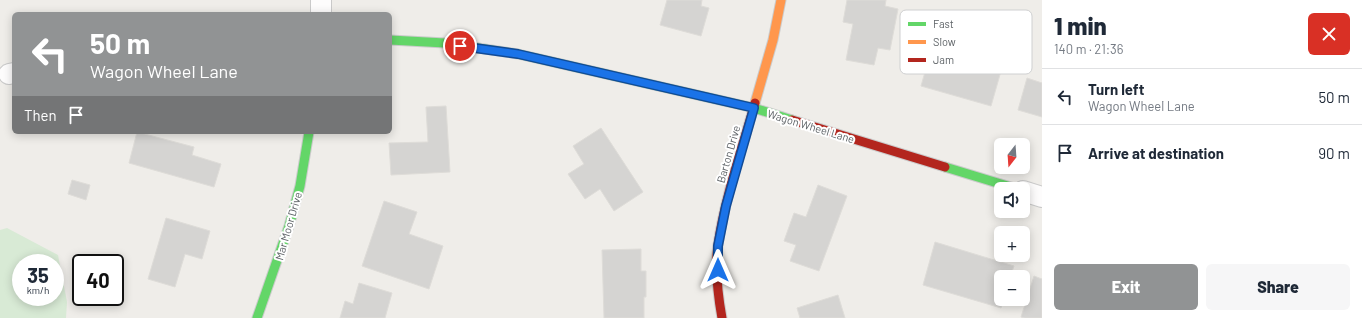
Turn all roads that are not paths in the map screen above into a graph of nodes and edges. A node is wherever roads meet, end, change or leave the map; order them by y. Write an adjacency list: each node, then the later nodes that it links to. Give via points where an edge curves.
1 (321, 0): 3 (street)
2 (780, 0): 5 (street, Barton Drive, via 773,40)
3 (321, 12)
4 (392, 40): 5 (street, Wagon Wheel Lane, via 445,43 518,54)
5 (754, 108): 7 (street, Wagon Wheel Lane); 11 (street, Barton Drive, via 726,206 718,246 718,294)
6 (309, 134): 10 (street, Mar Moor Drive, via 300,186 289,226)
7 (994, 182)
8 (1030, 193): 9 (street)
9 (1042, 197)
10 (258, 318)
11 (722, 318)

